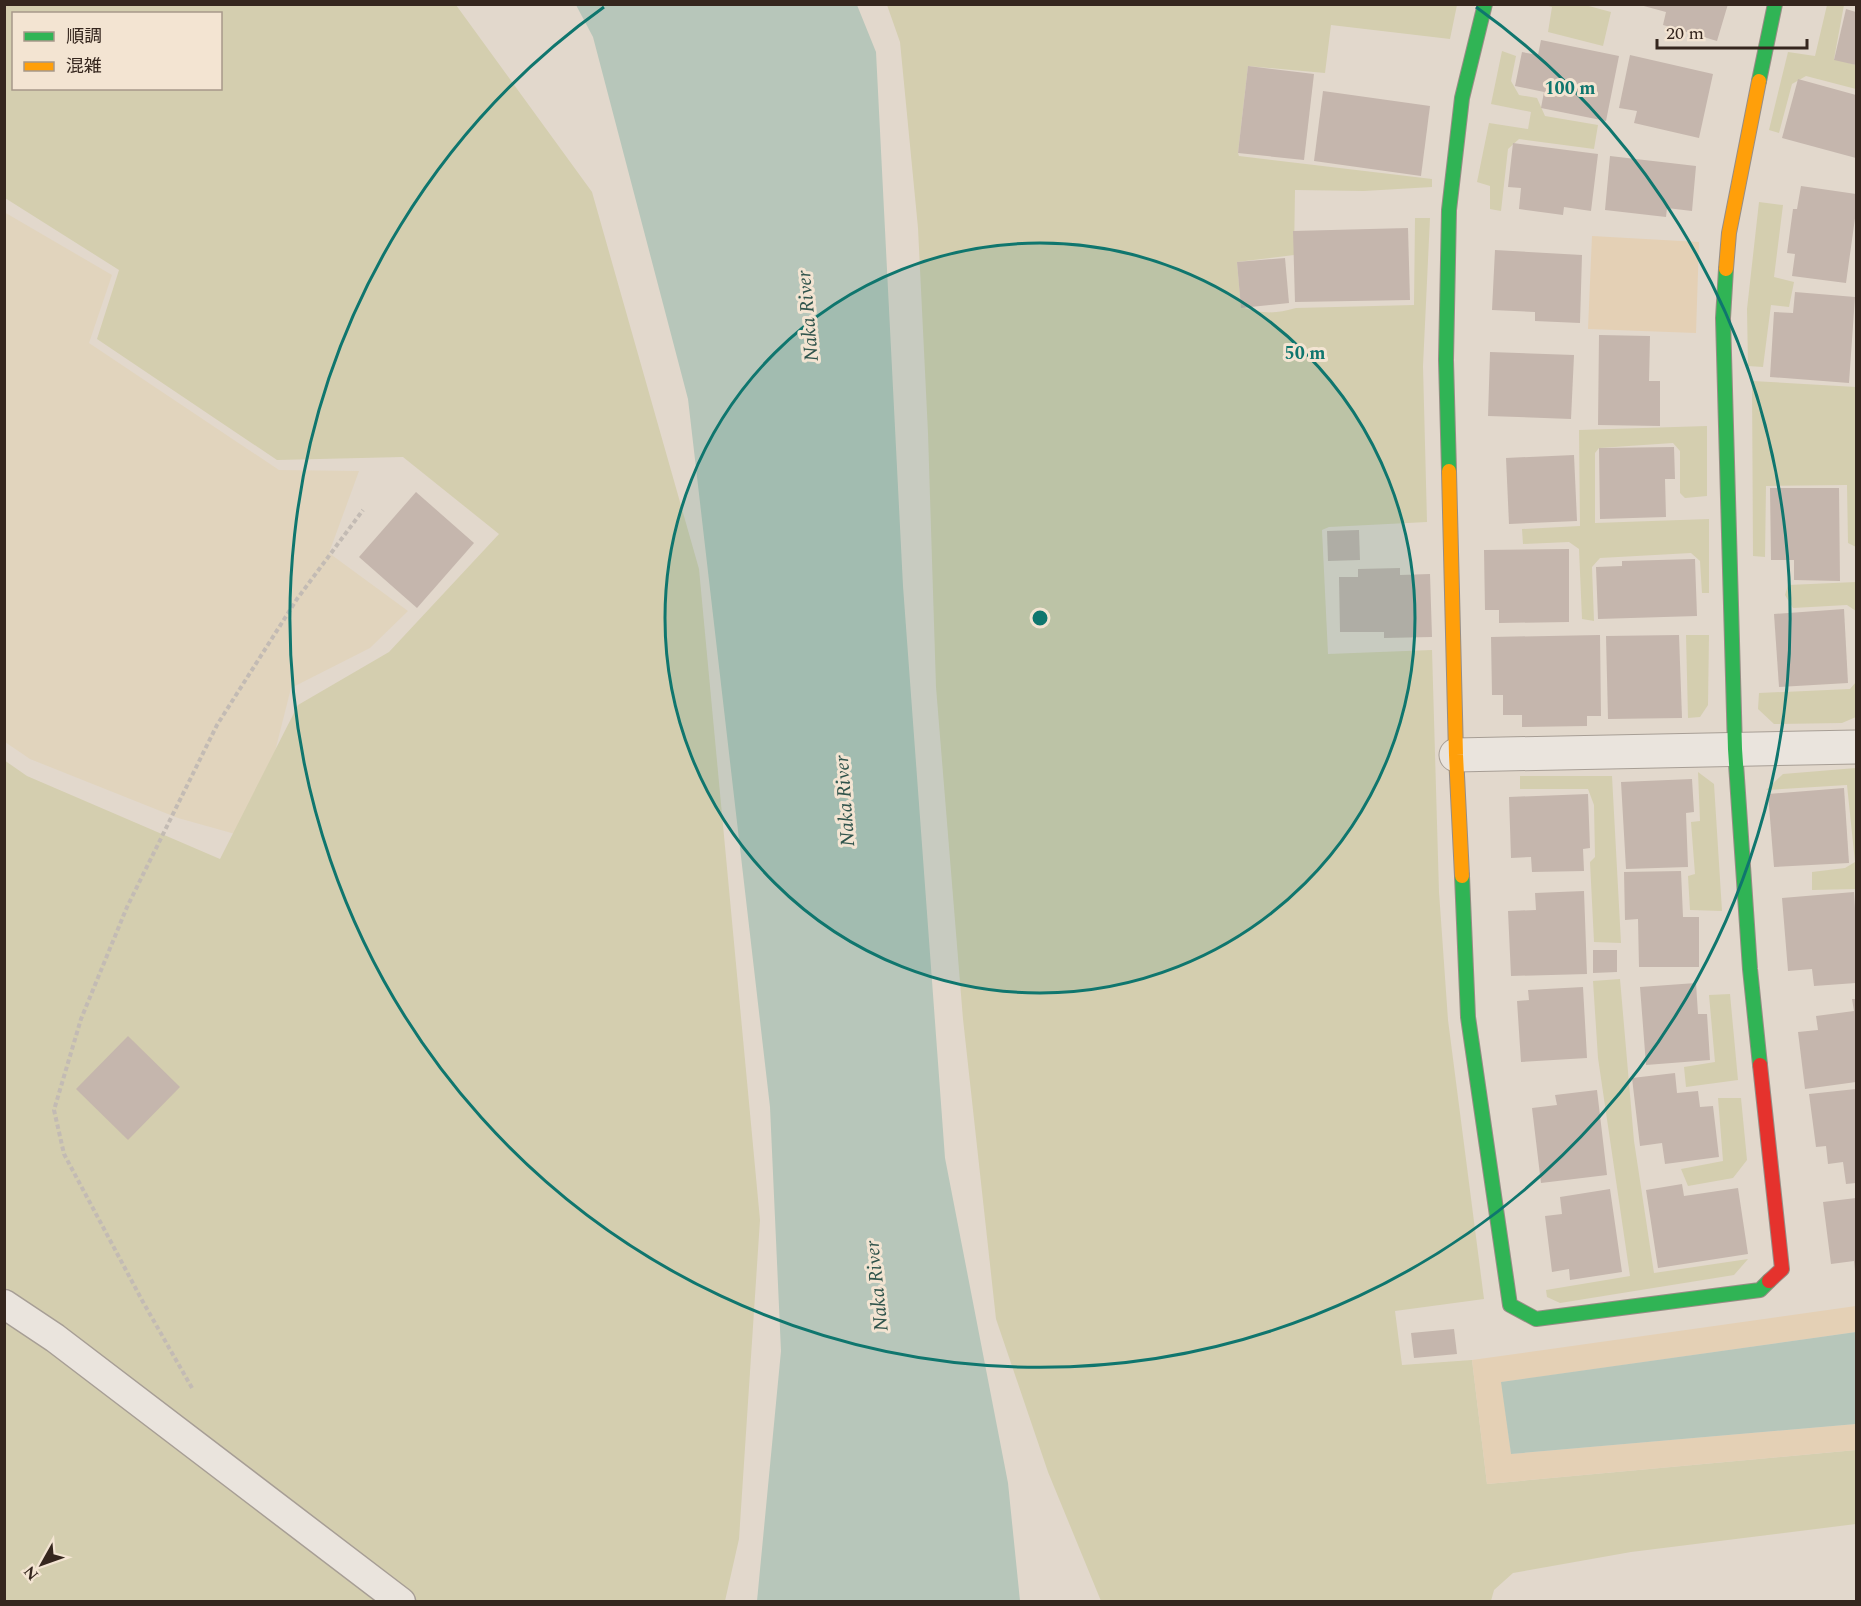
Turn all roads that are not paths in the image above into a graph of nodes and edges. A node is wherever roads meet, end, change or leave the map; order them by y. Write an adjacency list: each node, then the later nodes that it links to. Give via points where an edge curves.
1 (1485, 4): 5 (street, via 1462,98 1449,210 1446,360)
2 (1775, 4): 4 (street, via 1730,233 1723,318)
3 (1857, 747): 4 (street)
4 (1735, 748): 5 (street); 5 (street, via 1750,969 1782,1269 1760,1290 1536,1319 1510,1305 1468,1017)
5 (1456, 755)
6 (4, 1304): 7 (lane, via 55,1338)
7 (401, 1602)

